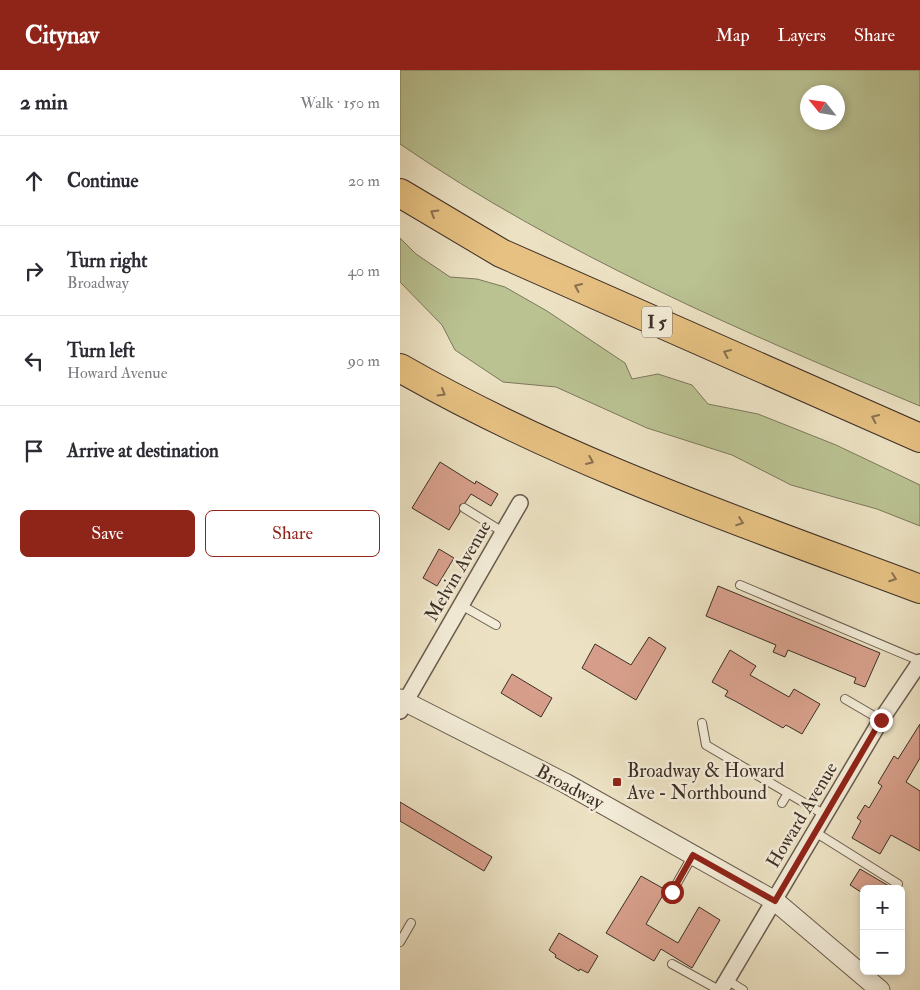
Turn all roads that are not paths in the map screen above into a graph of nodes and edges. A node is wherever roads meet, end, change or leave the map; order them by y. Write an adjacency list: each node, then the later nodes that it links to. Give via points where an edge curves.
1 (400, 193): 3 (highway, I 5, one-way to 1, via 501,253)
2 (400, 368): 8 (highway, one-way to 8, via 463,404 532,437 674,497)
3 (920, 438)
4 (520, 503): 6 (street, Melvin Avenue)
5 (464, 508): 6 (lane)
6 (503, 532): 9 (street, Melvin Avenue)
7 (740, 585): 11 (lane)
8 (920, 589)
9 (461, 605): 10 (lane); 13 (street, Melvin Avenue)
10 (496, 625)
11 (920, 662): 14 (street, Howard Avenue)
12 (845, 699): 14 (lane)
13 (402, 704): 20 (street, Broadway, via 565,783)
14 (881, 720): 18 (street, Howard Avenue)
15 (702, 724): 16 (lane, via 706,745)
16 (788, 793): 17 (lane); 18 (lane)
17 (782, 803)
18 (825, 815): 19 (street, Howard Avenue)
19 (815, 832): 21 (lane); 23 (street, Howard Avenue)
20 (693, 855): 22 (lane); 23 (street, Broadway)
21 (898, 884)
22 (672, 892)
23 (775, 901): 27 (street, Howard Avenue); 29 (street, Broadway)
24 (411, 923): 25 (lane)
25 (400, 942)
26 (672, 964): 27 (lane)
27 (723, 987): 28 (lane)
28 (744, 990)
29 (880, 990)

